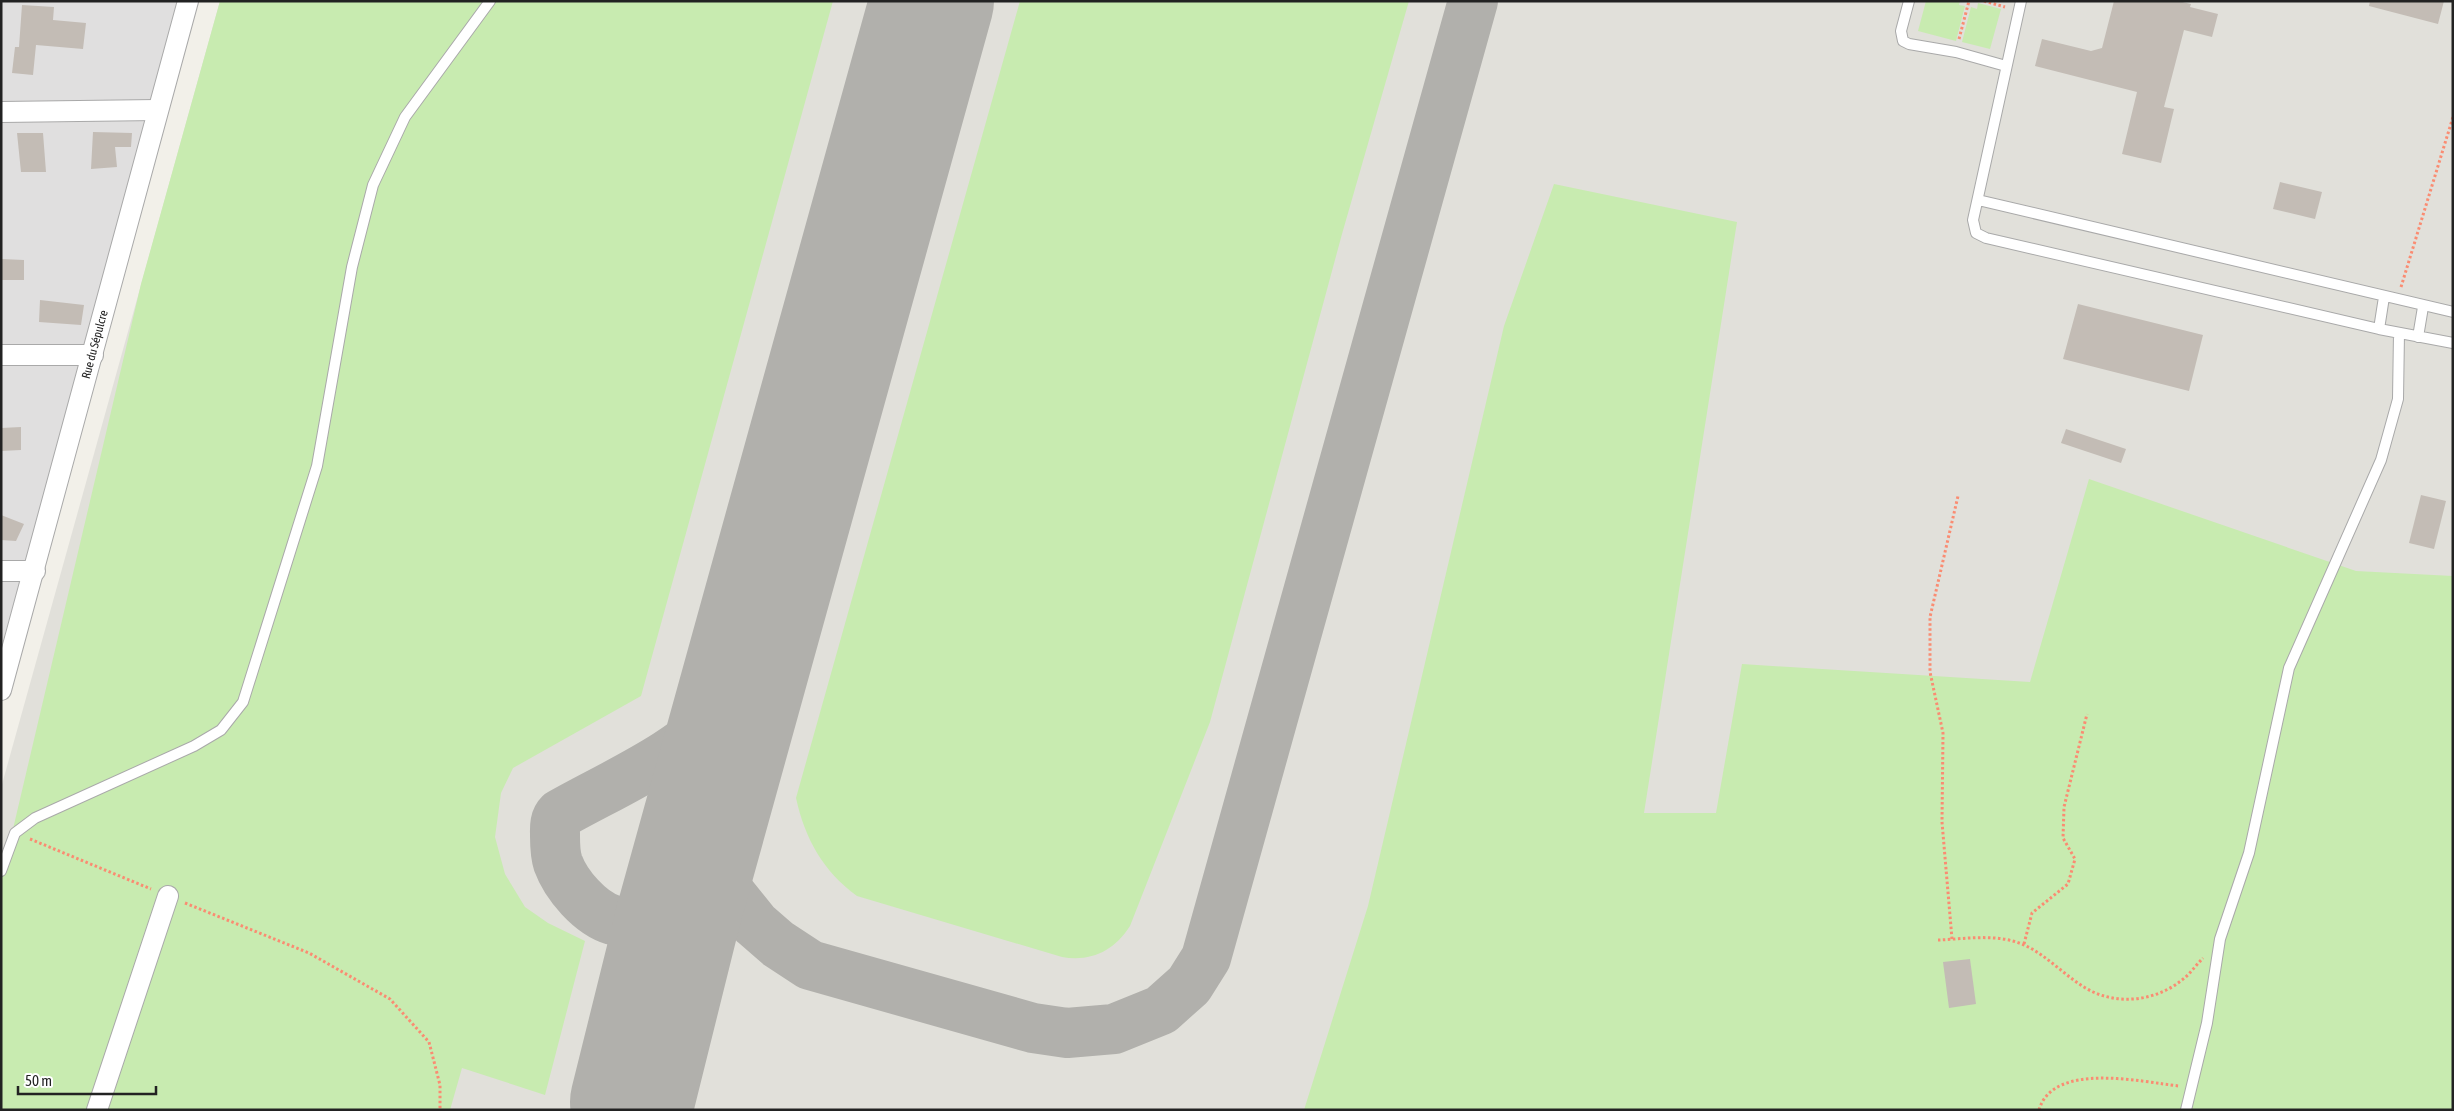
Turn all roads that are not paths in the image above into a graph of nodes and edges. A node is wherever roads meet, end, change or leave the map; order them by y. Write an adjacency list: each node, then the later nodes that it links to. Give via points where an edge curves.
1 (188, 1): 6 (street, Rue du Sépulcre)
2 (490, 1): 21 (lane, via 406,117 373,185 352,267 317,466 243,702 221,730 194,746 35,818 15,833)
3 (1908, 1): 5 (lane, via 1901,31 1903,41)
4 (2020, 6): 5 (lane)
5 (2006, 66): 8 (lane)
6 (158, 110): 7 (street); 17 (street, Rue du Sépulcre)
7 (1, 112)
8 (1978, 200): 9 (lane); 12 (lane, via 1973,220 1976,232 1986,238)
9 (2384, 296): 10 (lane); 12 (lane)
10 (2423, 307): 11 (lane); 14 (lane)
11 (2453, 312)
12 (2379, 329): 13 (lane)
13 (2399, 333): 14 (lane); 24 (lane, via 2398,399 2381,460 2289,668 2249,853 2220,939 2207,1023)
14 (2418, 337): 15 (lane)
15 (2453, 343)
16 (1, 354): 17 (street)
17 (93, 355): 19 (street, Rue du Sépulcre)
18 (1, 571): 19 (street)
19 (35, 571): 20 (street, Rue du Sépulcre)
20 (1, 690)
21 (1, 871)
22 (168, 896): 23 (street)
23 (97, 1110)
24 (2186, 1110)

